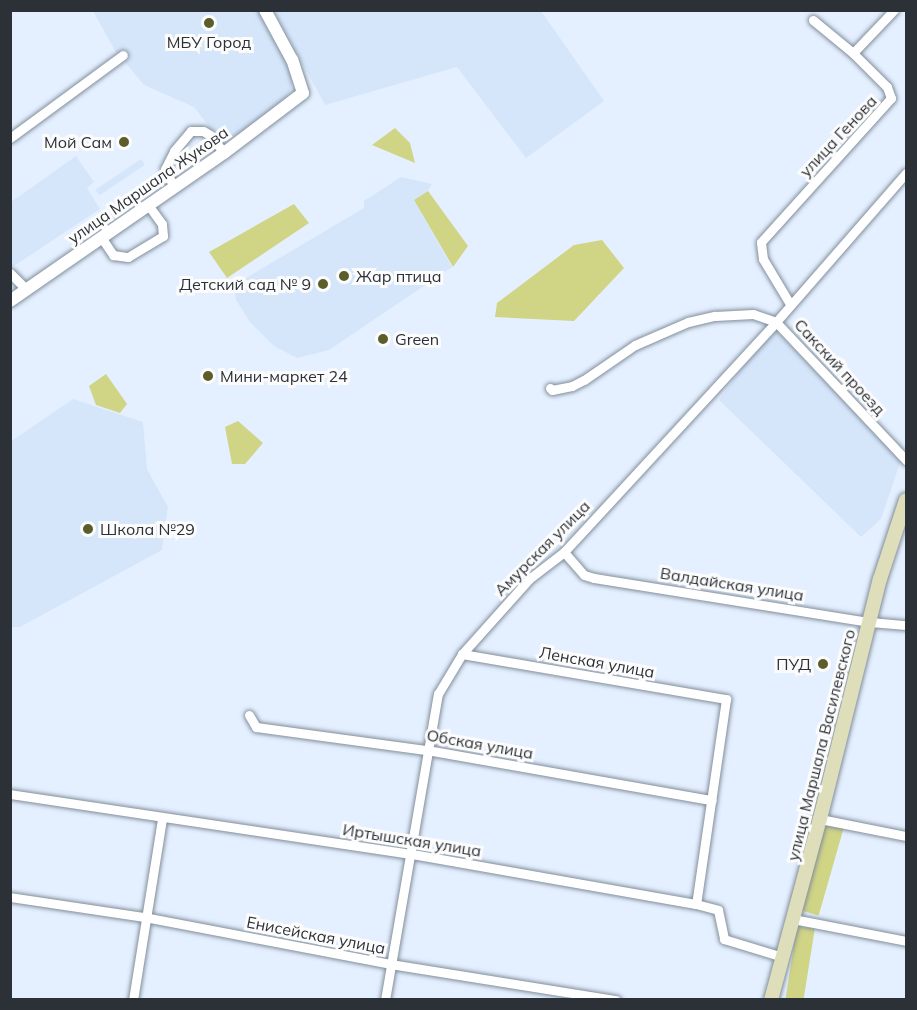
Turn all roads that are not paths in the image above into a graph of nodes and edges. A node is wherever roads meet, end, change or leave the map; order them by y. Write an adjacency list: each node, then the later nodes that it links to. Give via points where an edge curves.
1 (265, 10): 7 (street, улица Маршала Жукова, via 292,60 303,93)
2 (894, 10): 4 (street)
3 (813, 20): 4 (street, улица Генова)
4 (854, 53): 12 (street, улица Генова, via 887,87 891,94 889,102)
5 (123, 55): 6 (street)
6 (10, 138)
7 (224, 153): 9 (street, улица Маршала Жукова); 9 (street, via 203,130 191,131 165,169)
8 (906, 173): 16 (street, Амурская улица)
9 (174, 188): 10 (street, улица Маршала Жукова)
10 (148, 205): 11 (street, улица Маршала Жукова); 11 (street, via 162,224 164,237 128,257 113,255)
11 (101, 237): 14 (street, улица Маршала Жукова)
12 (764, 237): 16 (street, Сакский проезд, via 760,242 764,259)
13 (10, 273): 14 (street)
14 (27, 290): 15 (street, улица Маршала Жукова)
15 (10, 301)
16 (790, 304): 17 (street, Амурская улица)
17 (776, 322): 18 (street, via 753,314 688,322 635,345 578,383); 19 (street, Сакский проезд); 21 (street, Амурская улица)
18 (549, 388)
19 (906, 460)
20 (906, 500): 22 (main road, улица Маршала Василевского)
21 (564, 552): 22 (street, Валдайская улица, via 584,575 594,578); 24 (street, Амурская улица, via 529,579)
22 (870, 622): 23 (street, Валдайская улица); 30 (main road, улица Маршала Василевского)
23 (906, 625)
24 (462, 654): 26 (street, Амурская улица, via 438,694); 28 (street, Ленская улица, via 726,699)
25 (249, 715): 26 (street, Обская улица, via 256,727)
26 (427, 750): 28 (street, Обская улица); 32 (street, Амурская улица)
27 (10, 794): 29 (street, Иртышская улица)
28 (712, 800): 34 (street)
29 (162, 818): 32 (street, Иртышская улица); 35 (street)
30 (820, 819): 31 (street); 36 (main road, улица Маршала Василевского)
31 (906, 836)
32 (412, 854): 34 (street, Иртышская улица); 39 (street, Амурская улица)
33 (10, 897): 35 (street, Енисейская улица)
34 (696, 904): 38 (street, Иртышская улица, via 717,909 724,939)
35 (144, 917): 39 (street, Енисейская улица); 40 (street)
36 (793, 919): 37 (street); 38 (main road, улица Маршала Василевского)
37 (906, 941)
38 (783, 957): 43 (main road, улица Маршала Василевского)
39 (390, 964): 41 (street, Амурская улица); 42 (street, Енисейская улица)
40 (133, 999)
41 (385, 999)
42 (616, 999)
43 (771, 999)

